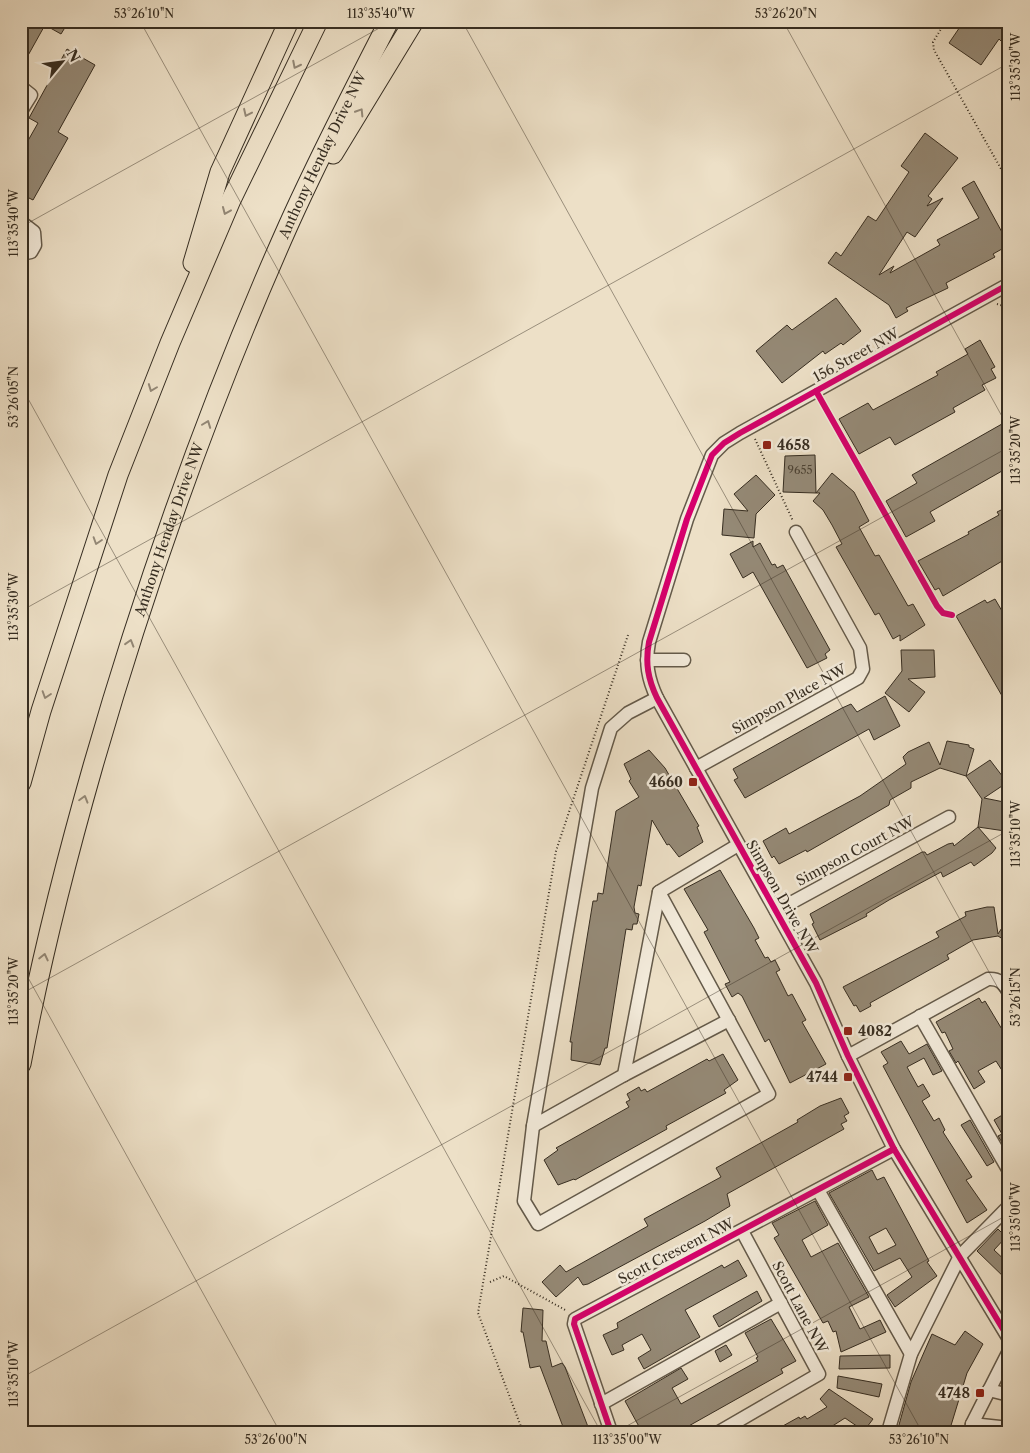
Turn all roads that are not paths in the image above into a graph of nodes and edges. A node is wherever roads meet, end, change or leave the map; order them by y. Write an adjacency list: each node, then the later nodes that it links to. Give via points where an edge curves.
1 (289, 21): 11 (highway, one-way to 11, via 220,172)
2 (318, 21): 11 (highway, one-way to 11, via 231,200)
3 (389, 21): 8 (highway, Anthony Henday Drive NW)
4 (414, 21): 8 (highway, one-way to 4)
5 (21, 87): 6 (street, via 31,95)
6 (21, 111)
7 (23, 225): 9 (street, via 34,232 35,244 31,252)
8 (288, 227): 27 (highway, Anthony Henday Drive NW, one-way to 8, via 70,846 140,611 174,509 224,379)
9 (21, 254)
10 (1009, 284): 12 (street, 156 Street NW, via 749,428)
11 (170, 343): 18 (highway, one-way to 18, via 118,474)
12 (716, 450): 14 (street, Simpson Drive NW, via 687,519 649,642)
13 (796, 532): 17 (street, Simpson Place NW, via 860,648 863,669 858,678)
14 (647, 660): 15 (street); 16 (street, Simpson Drive NW, via 649,679)
15 (684, 660)
16 (657, 698): 17 (street, Simpson Drive NW); 29 (street, via 611,728 592,788)
17 (696, 768): 20 (street, Simpson Drive NW)
18 (21, 783)
19 (949, 817): 22 (street, Simpson Court NW)
20 (738, 845): 21 (street); 22 (street, Simpson Drive NW)
21 (659, 892): 25 (street); 28 (street)
22 (776, 911): 26 (street, Simpson Drive NW, via 816,982)
23 (1009, 992): 24 (street, via 995,978 988,979)
24 (920, 1016): 26 (street); 31 (street)
25 (729, 1020): 28 (street); 29 (street, via 769,1094 538,1224 524,1201)
26 (848, 1056): 30 (street, Simpson Drive NW)
27 (21, 1064)
28 (624, 1076): 29 (street)
29 (533, 1126)
30 (894, 1149): 32 (street, Scott Crescent NW); 35 (street, Simpson Drive NW)
31 (1009, 1171)
32 (818, 1190): 34 (street, Scott Crescent NW); 39 (street)
33 (1009, 1206): 35 (street)
34 (742, 1231): 36 (street, Scott Lane NW); 42 (street, Scott Crescent NW, via 575,1319)
35 (960, 1256): 37 (street, Simpson Drive NW); 39 (street)
36 (781, 1303): 42 (street); 46 (street, Scott Lane NW, via 819,1374)
37 (1009, 1339)
38 (1009, 1351): 40 (street)
39 (910, 1354): 47 (street)
40 (989, 1390): 41 (street); 43 (street)
41 (1009, 1395)
42 (601, 1404): 45 (street)
43 (972, 1428): 44 (street)
44 (1009, 1428)
45 (611, 1432)
46 (719, 1432)
47 (888, 1432)

